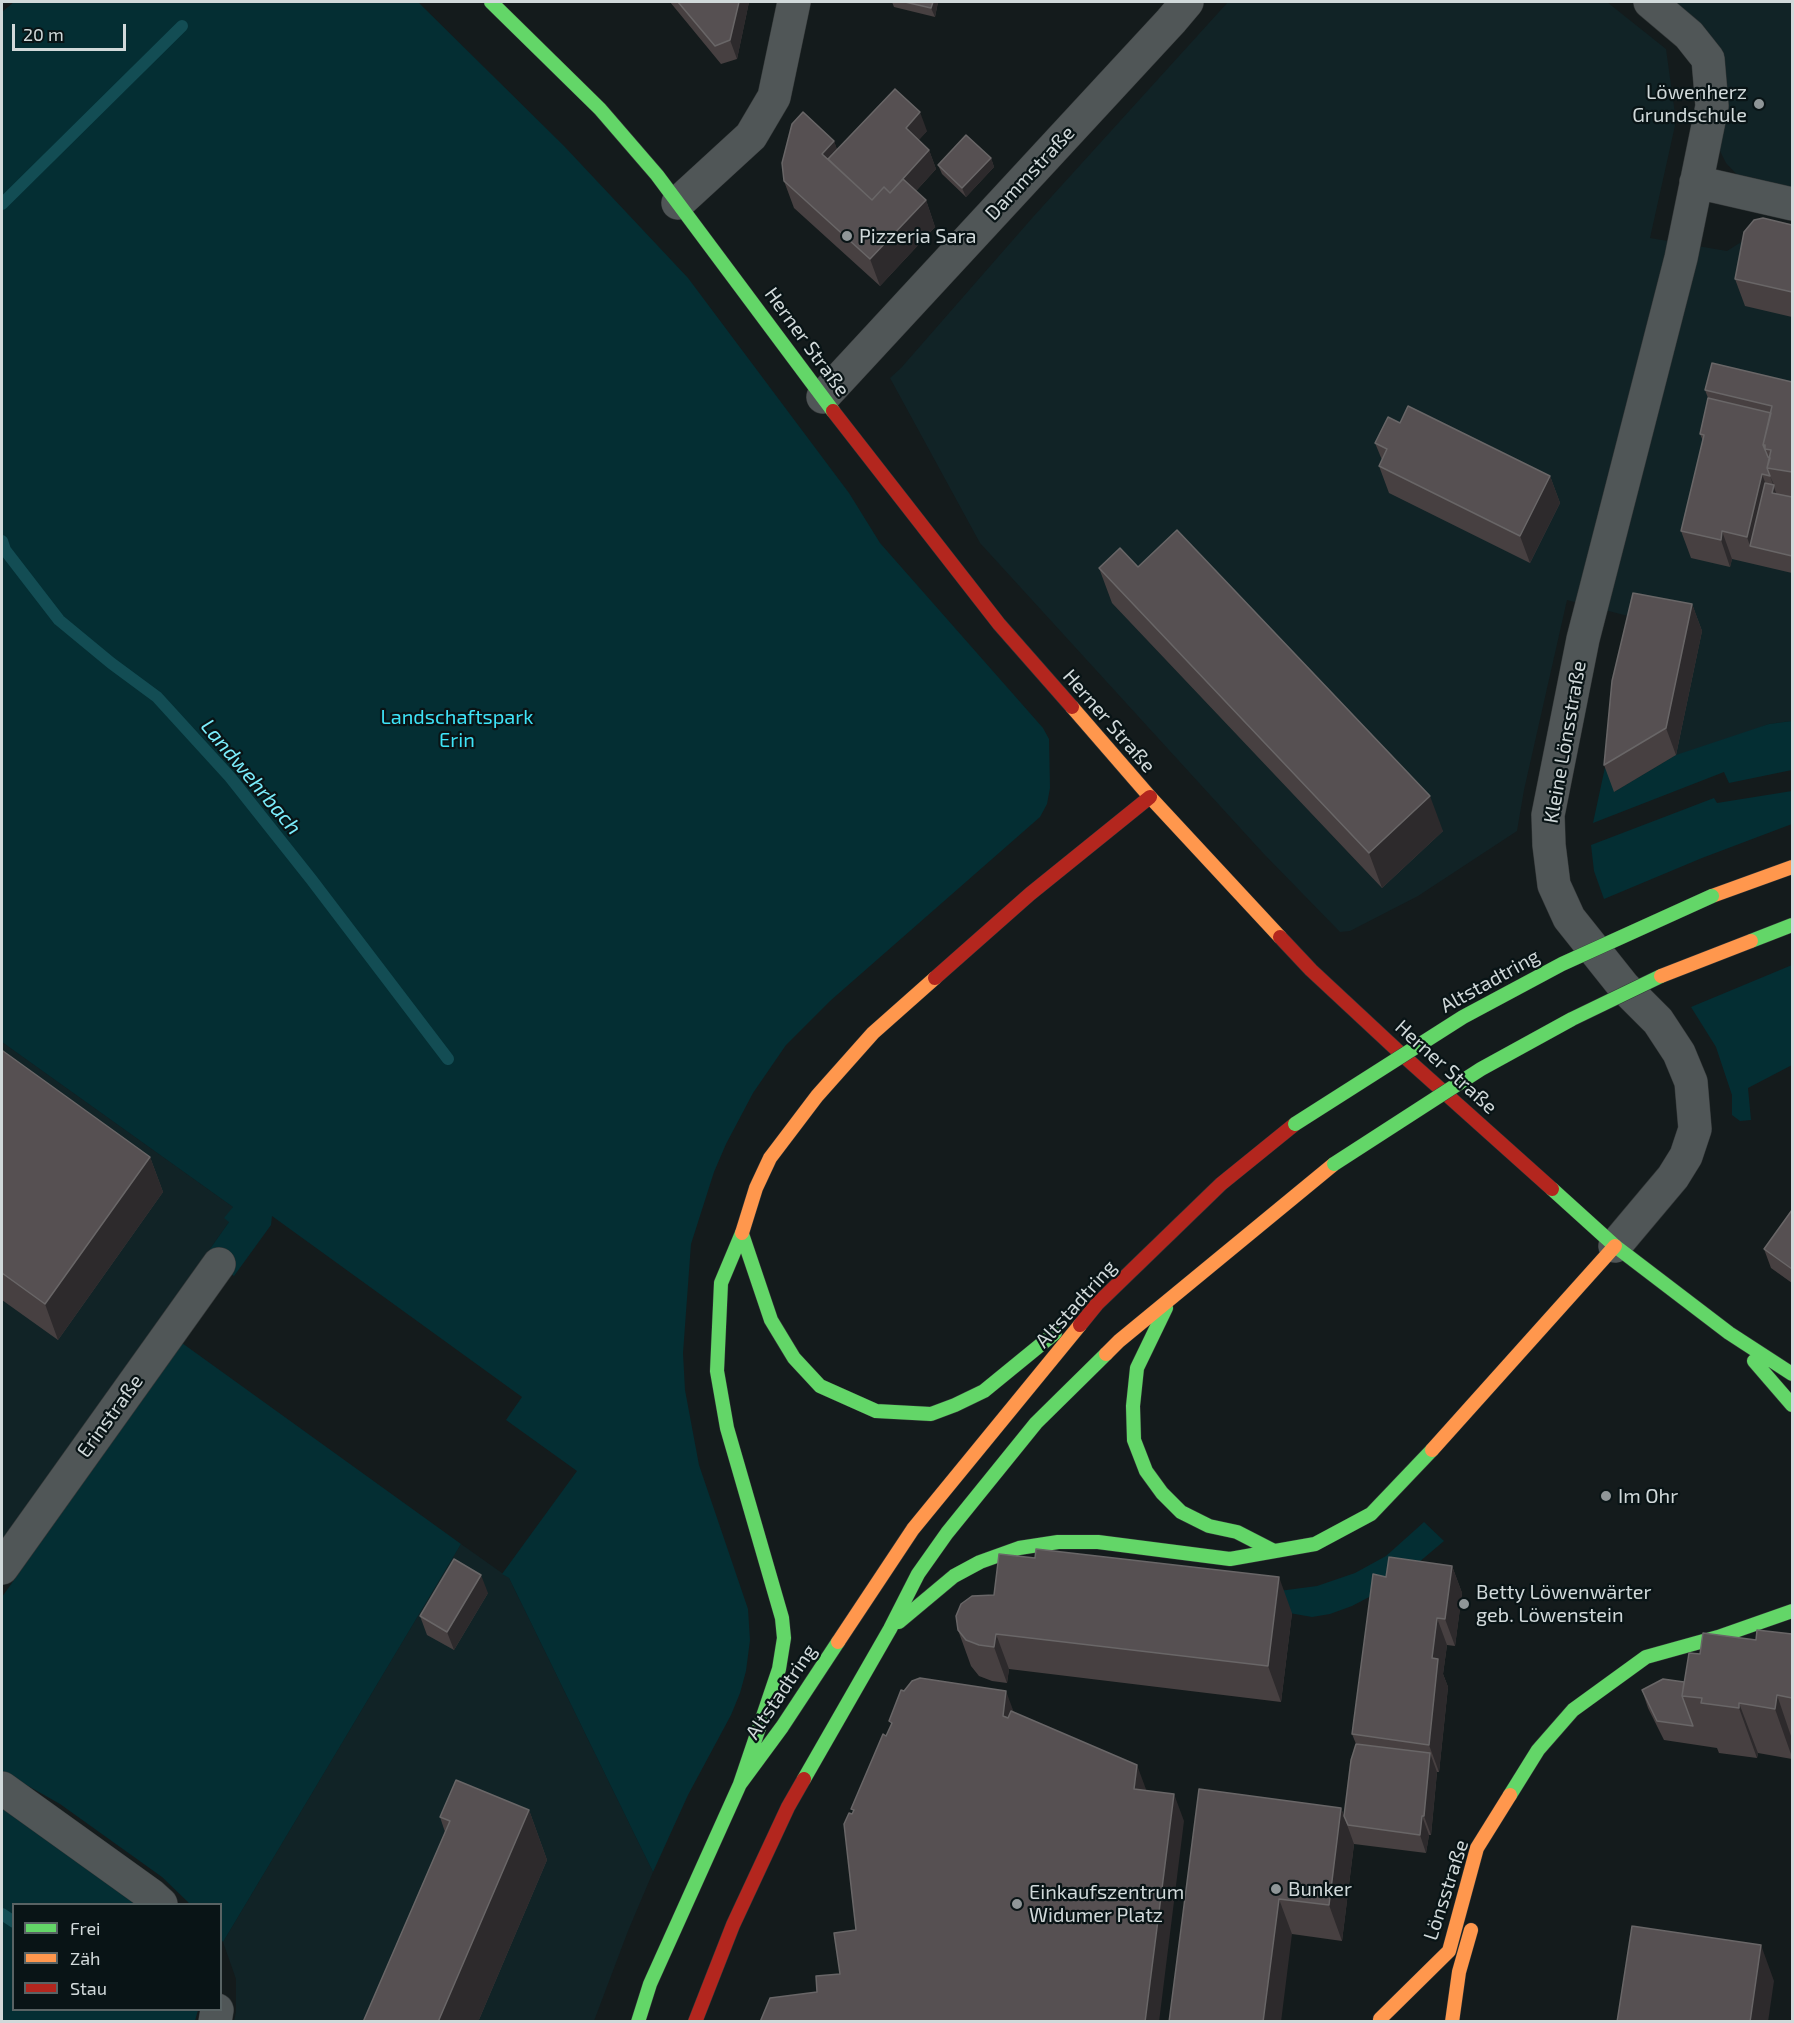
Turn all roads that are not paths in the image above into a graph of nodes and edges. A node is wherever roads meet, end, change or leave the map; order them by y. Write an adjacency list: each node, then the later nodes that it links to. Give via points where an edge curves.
1 (491, 2): 6 (main road, Herner Straße, via 600,109)
2 (794, 2): 6 (street, via 774,97 751,136)
3 (1187, 2): 8 (street, Dammstraße)
4 (1650, 2): 5 (street, Kleine Lönsstraße, via 1689,35 1708,59 1712,106)
5 (1696, 182): 7 (street); 13 (street, Kleine Lönsstraße, via 1681,258 1583,639 1548,815 1554,885 1569,918 1624,987 1658,1022 1679,1053 1691,1082 1695,1129 1686,1156)
6 (678, 203): 8 (main road, Herner Straße)
7 (1792, 204)
8 (823, 397): 9 (main road, Herner Straße, via 999,624)
9 (1150, 797): 12 (main road, via 1030,894 873,1033 770,1158); 13 (main road, Herner Straße, via 1311,970)
10 (1792, 867): 16 (main road, Altstadtring, bridge, via 1712,896 1562,964 1462,1017 1295,1124 1221,1184)
11 (1792, 925): 15 (main road, bridge, via 1660,977 1481,1069 1334,1164)
12 (742, 1234): 16 (main road, via 771,1320 794,1358 820,1386 876,1411 931,1414 984,1391); 28 (main road, via 721,1283 717,1371 727,1428 782,1618 784,1638 779,1669)
13 (1615, 1246): 17 (main road, Herner Straße); 20 (main road, via 1371,1514 1315,1544)
14 (219, 1264): 21 (street, Erinstraße)
15 (1172, 1298): 20 (main road, via 1137,1368 1134,1440 1146,1471 1181,1512 1209,1526 1238,1532); 23 (main road, via 1119,1341 1036,1423 947,1533 918,1574)
16 (1097, 1304): 28 (main road, Altstadtring, via 913,1529)
17 (1729, 1333): 18 (main road, Herner Straße); 19 (main road)
18 (1792, 1374)
19 (1792, 1405)
20 (1274, 1551): 23 (main road, via 1230,1559 1098,1542 1058,1542 1019,1548 954,1576)
21 (2, 1568)
22 (1792, 1611): 24 (main road, Lönsstraße)
23 (890, 1629): 33 (main road, via 788,1807 733,1925)
24 (1718, 1637): 25 (main road, Lönsstraße); 27 (main road, Lönsstraße, via 1646,1657)
25 (1673, 1665)
26 (1644, 1678): 27 (main road, Lönsstraße)
27 (1611, 1683): 34 (main road, Lönsstraße, via 1573,1710 1538,1750 1477,1848 1449,1951)
28 (740, 1784): 32 (main road, Altstadtring, via 650,1984)
29 (2, 1788): 30 (street)
30 (159, 1903)
31 (1474, 1920): 35 (main road, Lönsstraße, via 1459,1972)
32 (638, 2022)
33 (695, 2022)
34 (1380, 2022)
35 (1452, 2022)

